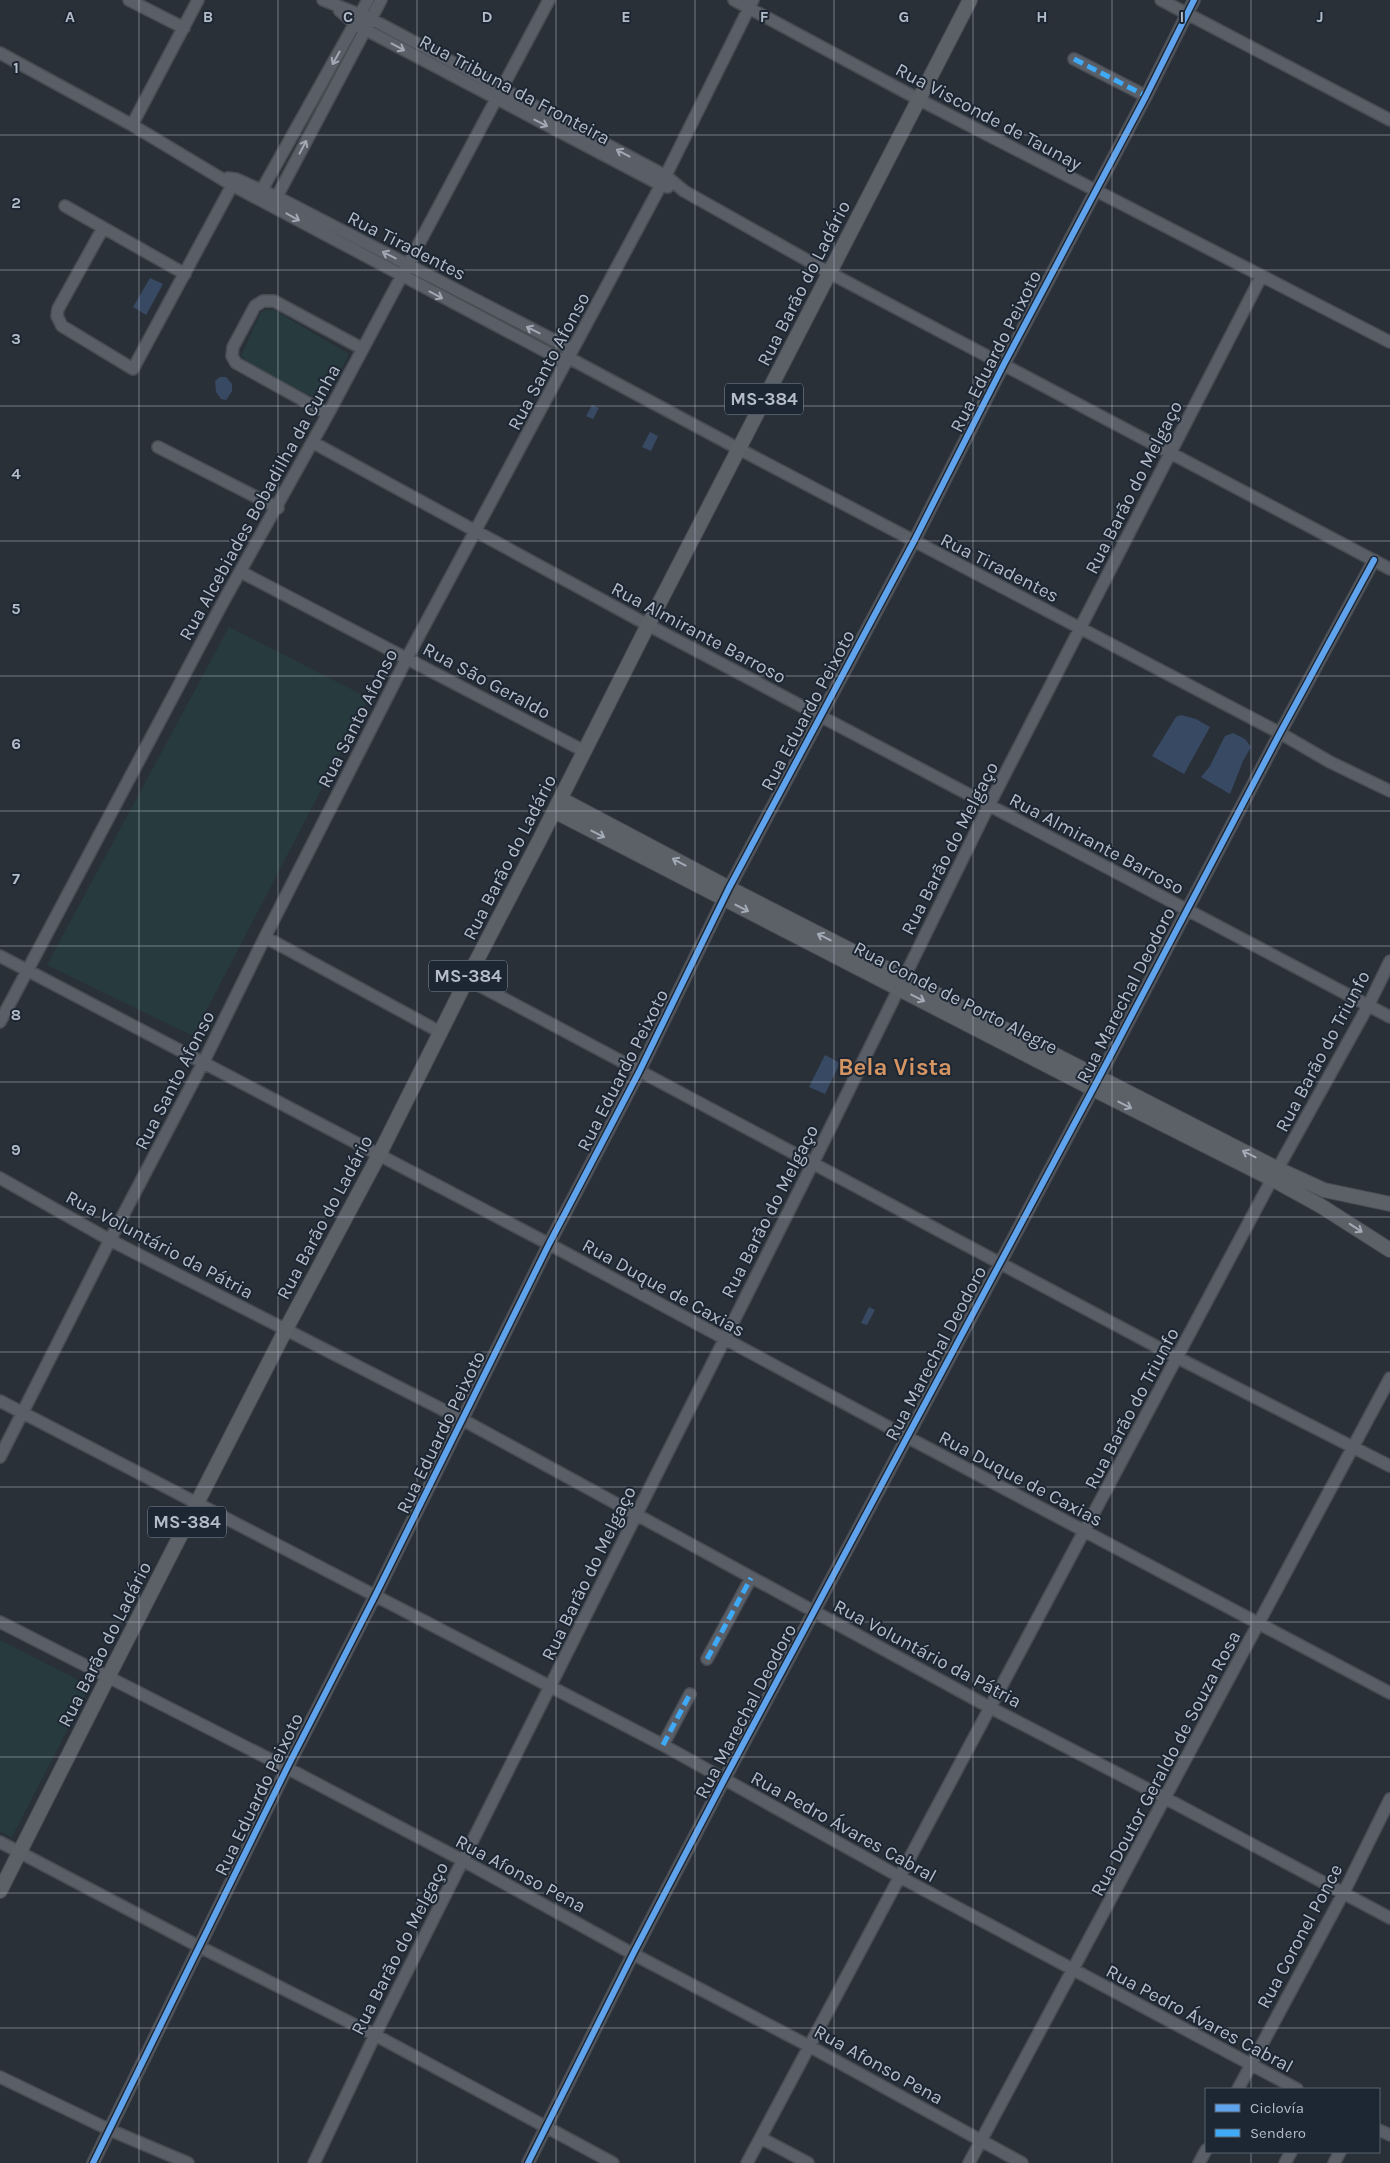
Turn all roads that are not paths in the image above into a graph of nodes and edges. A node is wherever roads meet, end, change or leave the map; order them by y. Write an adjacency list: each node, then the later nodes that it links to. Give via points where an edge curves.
1 (129, 0): 15 (street)
2 (198, 0): 15 (street)
3 (323, 0): 13 (street, Rua Tribuna da Fronteira)
4 (368, 0): 13 (street)
5 (381, 0): 14 (street)
6 (549, 0): 18 (street, Rua Alcebiades Bobadilha da Cunha)
7 (734, 0): 11 (street, Rua Visconde de Taunay)
8 (970, 0): 20 (main road, Rua Barão do Ladário / MS-384)
9 (1161, 0): 12 (street)
10 (1194, 0): 12 (street, Rua Eduardo Peixoto)
11 (751, 4): 20 (street, Rua Visconde de Taunay); 23 (street, Rua Santo Afonso)
12 (1186, 14): 19 (street, Rua Eduardo Peixoto); 21 (street)
13 (358, 19): 14 (street, Rua Tribuna da Fronteira); 26 (street, one-way to 26)
14 (369, 24): 18 (street, Rua Tribuna da Fronteira); 27 (street, one-way to 14)
15 (184, 28): 22 (street)
16 (0, 52): 22 (street, Rua Tiradentes)
17 (1074, 59): 19 (street)
18 (499, 95): 23 (street, Rua Tribuna da Fronteira); 30 (street, Rua Alcebiades Bobadilha da Cunha)
19 (1146, 96): 25 (street, Rua Eduardo Peixoto)
20 (920, 100): 25 (street, Rua Visconde de Taunay); 31 (main road, Rua Barão do Ladário / MS-384)
21 (1390, 120)
22 (132, 125): 24 (street, Rua Tiradentes, via 219,178)
23 (663, 181): 31 (street, Rua Tribuna da Fronteira); 37 (street, Rua Santo Afonso)
24 (234, 182): 26 (street, Rua Tiradentes); 32 (street)
25 (1096, 191): 34 (street, Rua Visconde de Taunay); 38 (street, Rua Eduardo Peixoto)
26 (260, 194): 27 (street, Rua Tiradentes)
27 (275, 201): 30 (street, Rua Tiradentes, one-way to 27); 33 (street, Rua Tiradentes, one-way to 33)
28 (65, 206): 29 (street)
29 (103, 228): 32 (street); 32 (street, via 57,316 62,326 134,369)
30 (408, 265): 33 (street, Rua Alcebiades Bobadilha da Cunha); 37 (street, Rua Tiradentes, one-way to 30, via 567,347)
31 (828, 272): 38 (street, Rua Tribuna da Fronteira); 42 (main road, Rua Barão do Ladário / MS-384)
32 (184, 274)
33 (401, 276): 36 (street, Rua Alcebiades Bobadilha da Cunha); 37 (street, Rua Tiradentes, one-way to 37, via 560,359)
34 (1261, 277): 35 (street, Rua Visconde de Taunay); 43 (street, Rua Barão do Melgaço)
35 (1390, 342)
36 (363, 349): 39 (street, Rua Alcebiades Bobadilha da Cunha); 39 (street, via 274,301 263,301 255,306 234,347 232,356 236,363)
37 (569, 358): 42 (street, Rua Tiradentes); 45 (street, Rua Santo Afonso)
38 (1004, 364): 43 (street, Rua Tribuna da Fronteira); 46 (street, Rua Eduardo Peixoto)
39 (328, 414): 40 (street, Rua Alcebiades Bobadilha da Cunha)
40 (312, 442): 44 (street, Rua Alcebiades Bobadilha da Cunha); 45 (street, Rua Almirante Barroso)
41 (158, 446): 44 (street)
42 (738, 450): 46 (street, Rua Tiradentes); 50 (main road, Rua Barão do Ladário / MS-384)
43 (1170, 452): 47 (street, Rua Tribuna da Fronteira); 51 (street, Rua Barão do Melgaço)
44 (278, 508): 49 (street, Rua Alcebiades Bobadilha da Cunha)
45 (476, 532): 50 (street, Rua Almirante Barroso); 52 (street, Rua Santo Afonso)
46 (914, 541): 51 (street, Rua Tiradentes); 53 (street, Rua Eduardo Peixoto)
47 (1374, 560): 48 (street, Rua Tribuna da Fronteira); 54 (street, Rua Marechal Deodoro)
48 (1390, 569)
49 (241, 572): 52 (street, Rua São Geraldo); 64 (street, Rua Alcebiades Bobadilha da Cunha)
50 (648, 625): 53 (street, Rua Almirante Barroso); 55 (main road, Rua Barão do Ladário / MS-384)
51 (1080, 628): 54 (street, Rua Tiradentes); 58 (street, Rua Barão do Melgaço)
52 (407, 658): 55 (street, Rua São Geraldo); 61 (street, Rua Santo Afonso)
53 (820, 716): 58 (street, Rua Almirante Barroso); 59 (street, Rua Eduardo Peixoto)
54 (1280, 733): 56 (street, Rua Tiradentes); 60 (street, Rua Marechal Deodoro)
55 (584, 750): 57 (main road, Rua Barão do Ladário / MS-384)
56 (1390, 791)
57 (558, 805): 59 (main road, Rua Conde de Porto Alegre); 65 (main road, Rua Barão do Ladário / MS-384)
58 (989, 805): 60 (street, Rua Almirante Barroso); 66 (street, Rua Barão do Melgaço)
59 (726, 894): 66 (main road, Rua Conde de Porto Alegre); 72 (street, Rua Eduardo Peixoto)
60 (1186, 910): 67 (street, Rua Almirante Barroso); 73 (street, Rua Marechal Deodoro)
61 (265, 937): 70 (street); 71 (street, Rua Santo Afonso)
62 (0, 956): 64 (street, Rua Duque de Caxias)
63 (1390, 961): 67 (street, Rua Barão do Triunfo)
64 (28, 971): 69 (street, Rua Alcebiades Bobadilha da Cunha); 71 (street, Rua Duque de Caxias)
65 (467, 979): 70 (main road, Rua Barão do Ladário / MS-384); 72 (street)
66 (901, 983): 73 (main road, Rua Conde de Porto Alegre); 75 (street, Rua Barão do Melgaço)
67 (1368, 1006): 68 (street, Rua Almirante Barroso); 76 (street, Rua Barão do Triunfo)
68 (1390, 1017)
69 (0, 1022)
70 (440, 1032): 74 (main road, Rua Barão do Ladário / MS-384)
71 (203, 1063): 74 (street, Rua Duque de Caxias); 79 (street, Rua Santo Afonso)
72 (639, 1072): 75 (street); 80 (street, Rua Eduardo Peixoto)
73 (1096, 1083): 76 (main road, Rua Conde de Porto Alegre); 82 (street, Rua Marechal Deodoro)
74 (379, 1155): 80 (street, Rua Duque de Caxias); 83 (main road, Rua Barão do Ladário / MS-384)
75 (814, 1163): 82 (street); 84 (street, Rua Barão do Melgaço)
76 (1275, 1174): 78 (main road, Rua Conde de Porto Alegre, via 1324,1190); 81 (main road, Rua Conde de Porto Alegre, one-way to 81); 85 (street, Rua Barão do Triunfo)
77 (0, 1178): 79 (street, Rua Voluntário da Pátria)
78 (1390, 1204)
79 (110, 1240): 83 (street, Rua Voluntário da Pátria); 88 (street, Rua Santo Afonso)
80 (549, 1244): 84 (street, Rua Duque de Caxias); 89 (street, Rua Eduardo Peixoto)
81 (1390, 1250)
82 (1000, 1263): 85 (street); 90 (street, Rua Marechal Deodoro)
83 (286, 1330): 89 (street, Rua Voluntário da Pátria); 94 (main road, Rua Barão do Ladário / MS-384)
84 (724, 1340): 90 (street, Rua Duque de Caxias); 95 (street, Rua Barão do Melgaço)
85 (1178, 1358): 91 (street); 96 (street, Rua Barão do Triunfo)
86 (1390, 1378): 91 (street, Rua Doutor Geraldo de Souza Rosa)
87 (0, 1401): 88 (street, Rua Pedro Ávares Cabral)
88 (22, 1413): 92 (street, Rua Santo Afonso); 94 (street, Rua Pedro Ávares Cabral)
89 (462, 1420): 95 (street, Rua Voluntário da Pátria); 98 (street, Rua Eduardo Peixoto)
90 (907, 1438): 96 (street, Rua Duque de Caxias); 99 (street, Rua Marechal Deodoro)
91 (1354, 1447): 93 (street); 101 (street, Rua Doutor Geraldo de Souza Rosa)
92 (0, 1457)
93 (1390, 1466)
94 (197, 1504): 98 (street, Rua Pedro Ávares Cabral); 103 (main road, Rua Barão do Ladário / MS-384)
95 (636, 1515): 97 (street, Rua Voluntário da Pátria); 104 (street, Rua Barão do Melgaço)
96 (1084, 1532): 101 (street, Rua Duque de Caxias); 107 (street, Rua Barão do Triunfo)
97 (751, 1578): 99 (street, Rua Voluntário da Pátria); 102 (street)
98 (375, 1596): 104 (street, Rua Pedro Ávares Cabral); 109 (street, Rua Eduardo Peixoto)
99 (815, 1612): 107 (street, Rua Voluntário da Pátria); 110 (street, Rua Marechal Deodoro)
100 (0, 1622): 103 (street, Rua Afonso Pena)
101 (1259, 1624): 105 (street, Rua Duque de Caxias); 111 (street, Rua Doutor Geraldo de Souza Rosa)
102 (707, 1659)
103 (108, 1677): 109 (street, Rua Afonso Pena); 114 (main road, Rua Barão do Ladário / MS-384)
104 (551, 1686): 108 (street, Rua Pedro Ávares Cabral); 115 (street, Rua Barão do Melgaço)
105 (1390, 1693)
106 (690, 1694): 108 (street)
107 (990, 1708): 111 (street, Rua Voluntário da Pátria); 116 (street, Rua Barão do Triunfo)
108 (663, 1745): 110 (street, Rua Pedro Ávares Cabral)
109 (287, 1768): 115 (street, Rua Afonso Pena); 120 (street, Rua Eduardo Peixoto)
110 (724, 1780): 116 (street, Rua Pedro Ávares Cabral); 121 (street, Rua Marechal Deodoro)
111 (1165, 1798): 118 (street, Rua Voluntário da Pátria); 122 (street, Rua Doutor Geraldo de Souza Rosa)
112 (1390, 1799): 118 (street, Rua Coronel Ponce)
113 (0, 1842): 114 (street)
114 (20, 1852): 117 (main road, Rua Barão do Ladário / MS-384); 120 (street)
115 (462, 1860): 121 (street, Rua Afonso Pena); 123 (street, Rua Barão do Melgaço)
116 (900, 1877): 122 (street, Rua Pedro Ávares Cabral); 124 (street, Rua Barão do Triunfo)
117 (0, 1891)
118 (1344, 1892): 119 (street, Rua Voluntário da Pátria); 125 (street, Rua Coronel Ponce)
119 (1390, 1918)
120 (200, 1947): 123 (street); 130 (street, Rua Eduardo Peixoto)
121 (633, 1954): 124 (street, Rua Afonso Pena); 129 (street, Rua Marechal Deodoro)
122 (1073, 1970): 125 (street, Rua Pedro Ávares Cabral); 132 (street, Rua Doutor Geraldo de Souza Rosa)
123 (375, 2035): 129 (street); 135 (street, Rua Barão do Melgaço)
124 (809, 2046): 131 (street, Rua Barão do Triunfo); 132 (street, Rua Afonso Pena)
125 (1251, 2064): 127 (street, Rua Coronel Ponce); 128 (street, Rua Pedro Ávares Cabral)
126 (0, 2077): 130 (street)
127 (1239, 2088)
128 (1295, 2088)
129 (548, 2127): 136 (street, Rua Marechal Deodoro); 137 (street)
130 (110, 2130): 133 (street, Rua Eduardo Peixoto); 134 (street)
131 (761, 2138): 138 (street, Rua Barão do Triunfo); 139 (street)
132 (982, 2140): 140 (street, Rua Doutor Geraldo de Souza Rosa); 141 (street, Rua Afonso Pena)
133 (93, 2163)
134 (188, 2163)
135 (314, 2163)
136 (528, 2163)
137 (613, 2163)
138 (747, 2163)
139 (808, 2163)
140 (969, 2163)
141 (1022, 2163)

